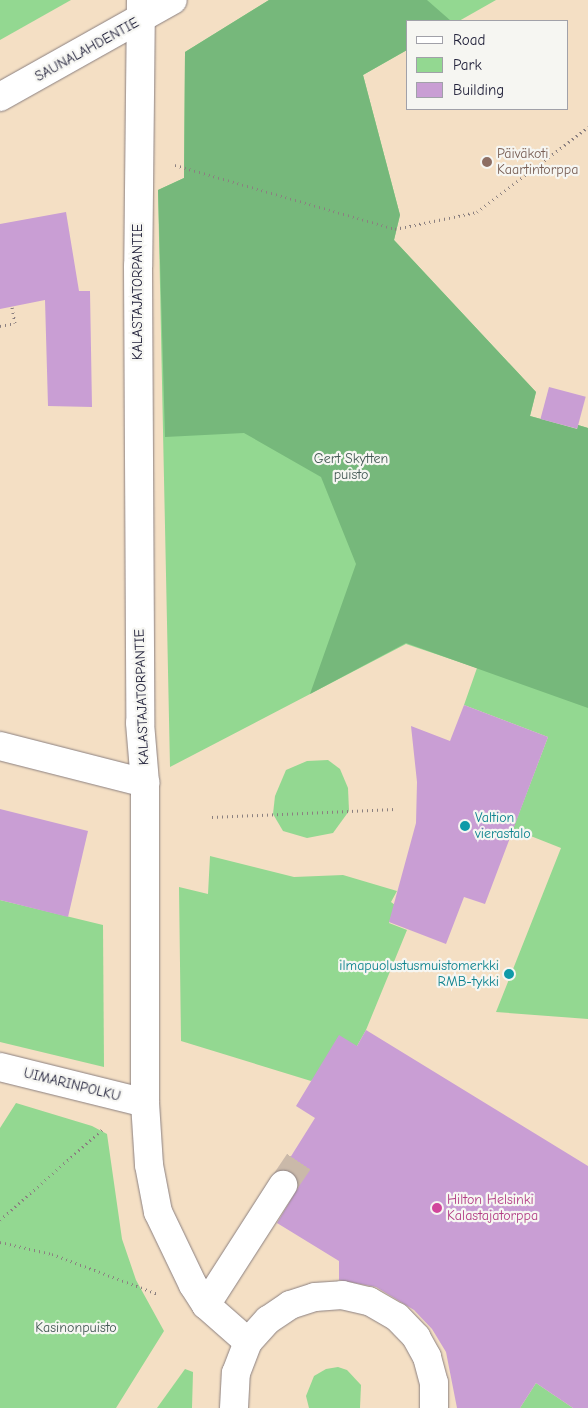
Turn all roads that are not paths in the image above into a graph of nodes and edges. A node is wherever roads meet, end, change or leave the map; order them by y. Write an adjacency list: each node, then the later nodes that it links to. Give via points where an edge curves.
1 (173, 0): 2 (street, SAUNALAHDENTIE)
2 (141, 10): 3 (street, SAUNALAHDENTIE); 5 (street, KALASTAJATORPANTIE, via 140,723)
3 (0, 97)
4 (0, 746): 5 (street)
5 (145, 783): 7 (street, KALASTAJATORPANTIE)
6 (0, 1067): 7 (street, UIMARINPOLKU)
7 (145, 1103): 9 (street, KALASTAJATORPANTIE, via 149,1165 158,1212 175,1252)
8 (283, 1185): 9 (street)
9 (206, 1306): 10 (street, KALASTAJATORPANTIE)
10 (248, 1342): 11 (street, via 236,1373); 12 (street, via 268,1320 290,1305 316,1296 369,1301 397,1317 416,1337 427,1357 434,1384)
11 (234, 1408)
12 (434, 1408)

